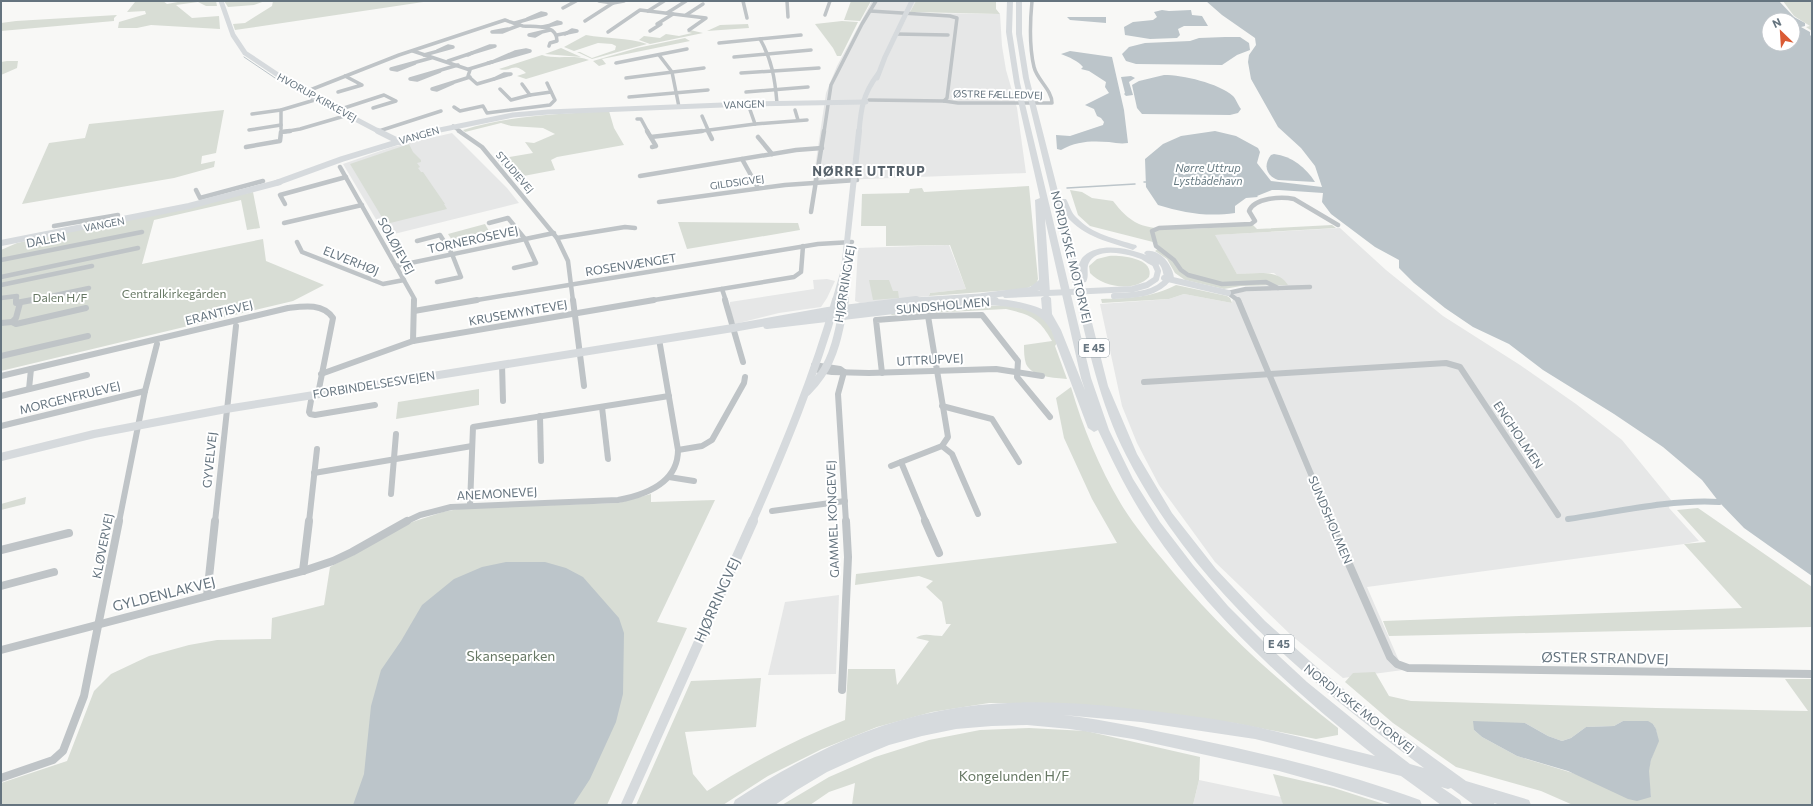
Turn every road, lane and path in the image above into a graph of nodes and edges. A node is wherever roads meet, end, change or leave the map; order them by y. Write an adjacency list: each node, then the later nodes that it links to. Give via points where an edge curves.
1 (221, 1): 83 (street, HVORUP KIRKEVEJ, via 231,32 245,54)
2 (576, 1): 19 (street)
3 (600, 1): 16 (street)
4 (624, 1): 16 (street)
5 (664, 1): 21 (street)
6 (686, 1): 23 (street)
7 (743, 1): 29 (street)
8 (787, 1): 28 (street)
9 (830, 1): 27 (street)
10 (876, 1): 22 (street)
11 (908, 1): 20 (street, HJØRRINGVEJ)
12 (912, 1): 20 (street, HJØRRINGVEJ)
13 (1010, 1): 120 (highway, NORDJYSKE MOTORVEJ / E 45, via 1012,58)
14 (1022, 1): 18 (highway)
15 (1032, 1): 94 (street, ØSTRE FÆLLEDVEJ, via 1030,26 1034,67 1052,98 1052,103)
16 (613, 3): 31 (street)
17 (702, 4): 26 (street)
18 (1019, 4): 107 (highway, NORDJYSKE MOTORVEJ / E 45, via 1019,34 1023,60)
19 (563, 8)
20 (908, 8): 24 (street, HJØRRINGVEJ)
21 (648, 11): 23 (street); 41 (street, via 640,10)
22 (870, 11): 24 (street); 92 (street, via 833,82)
23 (667, 13): 25 (street)
24 (906, 13): 43 (street, HJØRRINGVEJ); 94 (street, ØSTRE FÆLLEDVEJ, via 956,18 947,98)
25 (673, 14): 26 (street); 39 (street)
26 (686, 15): 38 (street, via 706,18)
27 (826, 15)
28 (788, 17)
29 (747, 18)
30 (527, 19): 32 (street)
31 (585, 21)
32 (515, 23): 33 (street); 52 (street, via 505,20)
33 (520, 25): 35 (street); 36 (street)
34 (550, 25): 35 (street)
35 (542, 27): 37 (street)
36 (508, 28)
37 (550, 30): 40 (street); 44 (street)
38 (689, 30)
39 (650, 31)
40 (542, 32)
41 (608, 32)
42 (565, 34): 44 (street)
43 (896, 34): 46 (street); 93 (street, HJØRRINGVEJ)
44 (556, 35): 49 (street, via 556,41)
45 (801, 35): 47 (street)
46 (948, 35)
47 (760, 39): 48 (street); 54 (street)
48 (719, 43)
49 (549, 46)
50 (687, 50): 57 (street)
51 (811, 50): 54 (street)
52 (412, 51): 55 (street); 72 (street)
53 (437, 51): 55 (street)
54 (769, 54): 58 (street); 69 (street)
55 (424, 55): 59 (street)
56 (468, 55): 56 (street, via 490,46 495,46 490,49); 60 (street)
57 (659, 55): 62 (street); 70 (street)
58 (734, 57)
59 (431, 58): 60 (street); 61 (street)
60 (448, 61): 64 (street)
61 (414, 63): 61 (street, via 403,65 391,69 397,70)
62 (616, 63)
63 (488, 64): 63 (street, via 499,61 530,51 520,50); 67 (street)
64 (458, 65): 67 (street); 68 (street)
65 (704, 68): 70 (street)
66 (819, 68): 69 (street)
67 (469, 69): 73 (street)
68 (440, 71): 68 (street, via 424,74 410,79 417,80)
69 (775, 71): 71 (street); 81 (street)
70 (672, 72): 74 (street); 87 (street)
71 (741, 73)
72 (345, 76): 83 (street); 84 (street, via 362,85)
73 (470, 77): 75 (street, via 477,84); 76 (street)
74 (626, 78)
75 (494, 79)
76 (453, 83)
77 (547, 83): 85 (street)
78 (522, 84): 88 (street)
79 (808, 87): 81 (street)
80 (500, 89): 91 (street)
81 (776, 89): 86 (street); 95 (street)
82 (708, 90): 87 (street)
83 (305, 92): 90 (street, HVORUP KIRKEVEJ)
84 (338, 92)
85 (551, 92): 88 (street); 105 (street, via 555,100 553,104)
86 (746, 92)
87 (676, 93): 89 (street); 98 (street)
88 (530, 95): 91 (street, via 521,100)
89 (629, 97)
90 (318, 99): 101 (street); 102 (street, HVORUP KIRKEVEJ)
91 (511, 100): 100 (street)
92 (830, 101): 93 (street, VANGEN); 95 (street, VANGEN); 127 (street)
93 (866, 101): 94 (street, ØSTRE FÆLLEDVEJ); 133 (street, HJØRRINGVEJ, via 858,114)
94 (944, 101)
95 (777, 103): 96 (street, VANGEN)
96 (748, 104): 98 (street, VANGEN); 113 (street)
97 (454, 107): 100 (street, via 460,110 483,106 487,113)
98 (679, 107): 105 (street, VANGEN)
99 (373, 108): 102 (street, via 396,101 384,95)
100 (516, 109): 105 (street)
101 (281, 110): 106 (street); 114 (street)
102 (338, 110): 108 (street, HVORUP KIRKEVEJ)
103 (795, 110): 111 (street)
104 (441, 111): 118 (street)
105 (531, 112): 115 (street, VANGEN)
106 (252, 114)
107 (1036, 114): 168 (highway, via 1069,215 1082,227 1097,235 1156,256 1168,269); 233 (highway, NORDJYSKE MOTORVEJ / E 45, via 1103,386)
108 (348, 115): 118 (street, HVORUP KIRKEVEJ); 119 (street)
109 (702, 116): 116 (street)
110 (638, 119): 121 (street, via 641,119)
111 (798, 120): 112 (street); 113 (street)
112 (807, 120)
113 (755, 124): 116 (street)
114 (281, 125): 117 (street); 119 (street)
115 (453, 127): 124 (street, VANGEN); 151 (street, STUDIEVEJ, via 482,147)
116 (708, 129): 121 (street); 123 (street)
117 (249, 130)
118 (379, 131): 124 (street, HVORUP KIRKEVEJ)
119 (281, 132): 125 (street, via 280,141)
120 (1030, 136): 170 (highway, via 1030,158 1038,195); 250 (highway, NORDJYSKE MOTORVEJ / E 45, via 1092,400 1114,454)
121 (651, 137): 126 (street, via 656,146)
122 (758, 137): 128 (street)
123 (712, 139)
124 (399, 142): 138 (street, VANGEN, via 276,183)
125 (246, 146)
126 (652, 147)
127 (822, 148): 128 (street); 135 (street)
128 (772, 154): 129 (street)
129 (742, 159): 131 (street); 136 (street)
130 (340, 167): 132 (street, SOLØJEVEJ)
131 (640, 176)
132 (346, 177): 140 (street, via 280,195); 141 (street, SOLØJEVEJ)
133 (855, 180): 135 (street, GILDSIGVEJ); 156 (street, HJØRRINGVEJ)
134 (263, 181): 138 (street)
135 (816, 182): 136 (street, GILDSIGVEJ); 142 (street)
136 (758, 188): 139 (street, GILDSIGVEJ)
137 (196, 190): 138 (street, via 200,198)
138 (240, 190): 144 (street, VANGEN, via 190,206)
139 (659, 202)
140 (285, 204)
141 (362, 205): 145 (street); 164 (street, SOLØJEVEJ)
142 (811, 212)
143 (118, 215): 144 (street)
144 (97, 222): 148 (street); 157 (street, VANGEN)
145 (284, 223)
146 (489, 223): 153 (street, via 508,218)
147 (1338, 225): 176 (street, via 1294,199 1281,198 1260,200 1251,206 1249,211 1255,221 1251,224 1159,228 1152,231 1156,246 1188,275 1222,284 1266,282)
148 (54, 226)
149 (634, 228): 152 (street, via 625,227)
150 (142, 232): 161 (street, DALEN)
151 (554, 233): 152 (street, STUDIEVEJ); 153 (street, TORNEROSEVEJ)
152 (557, 238): 173 (street, STUDIEVEJ, via 568,262)
153 (525, 239): 160 (street, TORNEROSEVEJ); 165 (street, via 536,263)
154 (417, 241): 160 (street, via 440,235)
155 (297, 242): 169 (street, ELVERHØJ, via 302,252 383,284)
156 (850, 242): 158 (street, ROSENVÆNGET); 187 (street, HJØRRINGVEJ)
157 (1, 243)
158 (803, 246): 173 (street, ROSENVÆNGET); 177 (street, KRUSEMYNTEVEJ, via 799,275)
159 (138, 248): 166 (street)
160 (452, 254): 164 (street, TORNEROSEVEJ); 171 (street, via 460,277)
161 (1, 260)
162 (1155, 264): 167 (street, via 1158,270); 233 (highway, via 1144,256 1114,250 1089,256 1081,265)
163 (92, 266): 172 (street)
164 (396, 266): 169 (street, SOLØJEVEJ)
165 (514, 268)
166 (1, 277)
167 (1157, 277): 168 (street); 178 (street, SUNDSHOLMEN, via 1152,283 1141,287)
168 (1168, 279): 178 (street, SUNDSHOLMEN, via 1159,288 1145,293); 179 (street)
169 (404, 280): 185 (street, SOLØJEVEJ, via 414,298)
170 (1044, 281): 180 (highway); 182 (highway, via 1032,290)
171 (437, 282)
172 (1, 285)
173 (572, 285): 185 (street, ROSENVÆNGET); 186 (street, STUDIEVEJ)
174 (1310, 287): 176 (street)
175 (89, 288): 183 (street)
176 (1278, 288): 179 (street, via 1246,288)
177 (722, 289): 186 (street, KRUSEMYNTEVEJ); 193 (street)
178 (1103, 293): 180 (street, SUNDSHOLMEN)
179 (1228, 293): 209 (street, SUNDSHOLMEN, via 1238,300)
180 (1047, 296): 182 (street, SUNDSHOLMEN); 189 (highway, via 1046,309)
181 (1, 298): 183 (street, via 17,296 16,303)
182 (985, 299): 187 (street, SUNDSHOLMEN); 187 (street, SUNDSHOLMEN, via 930,300); 189 (highway, via 1030,307)
183 (20, 303): 190 (street, via 16,318)
184 (86, 308): 190 (street, via 16,324)
185 (414, 311): 196 (street, SOLØJEVEJ)
186 (576, 313): 196 (street, KRUSEMYNTEVEJ); 198 (street, STUDIEVEJ)
187 (837, 313): 193 (street, FORBINDELSESVEJEN); 202 (street, HJØRRINGVEJ); 204 (street, HJØRRINGVEJ, via 833,347)
188 (928, 316): 205 (street); 206 (street, via 982,315 1018,361); 208 (street, via 876,320)
189 (1049, 319): 250 (highway, via 1056,330 1106,455)
190 (12, 322): 191 (street)
191 (1, 323)
192 (236, 326): 227 (street, GYVELVEJ)
193 (733, 328): 195 (street, FORBINDELSESVEJEN); 200 (street)
194 (88, 336): 199 (street)
195 (659, 339): 198 (street, FORBINDELSESVEJEN); 222 (street, ANEMONEVEJ)
196 (413, 341): 210 (street, KRUSEMYNTEVEJ)
197 (157, 344): 218 (street, KLØVERVEJ)
198 (581, 352): 201 (street, FORBINDELSESVEJEN); 216 (street, STUDIEVEJ)
199 (1, 356)
200 (743, 362)
201 (502, 364): 219 (street, FORBINDELSESVEJEN); 223 (street)
202 (814, 367): 204 (street, UTTRUPVEJ); 220 (street, HJØRRINGVEJ)
203 (31, 369): 210 (street, ERANTISVEJ, via 304,306 321,308 331,314 332,318); 212 (street, ERANTISVEJ); 217 (street)
204 (825, 369): 207 (street, UTTRUPVEJ); 220 (street, HJØRRINGVEJ)
205 (936, 370): 206 (street, UTTRUPVEJ, via 984,368); 208 (street, UTTRUPVEJ); 226 (street)
206 (1017, 371): 213 (street, UTTRUPVEJ); 229 (street, via 1017,377)
207 (844, 372): 208 (street, UTTRUPVEJ); 249 (street, GAMMEL KONGEVEJ, via 838,394)
208 (882, 373)
209 (1268, 373): 215 (street); 254 (street, ENGHOLMEN, via 1446,363 1460,367); 265 (street, SUNDSHOLMEN, via 1357,584 1390,657)
210 (321, 374): 219 (street, ERANTISVEJ)
211 (88, 375): 217 (street)
212 (1, 376)
213 (1042, 376)
214 (745, 377): 237 (street, via 712,440 702,446)
215 (1144, 382)
216 (584, 386)
217 (29, 389): 221 (street)
218 (145, 391): 230 (street, KLØVERVEJ); 231 (street, MORGENFRUEVEJ)
219 (315, 394): 224 (street, ERANTISVEJ, via 309,412 314,415); 227 (street, FORBINDELSESVEJEN)
220 (806, 394): 269 (street, HJØRRINGVEJ, via 795,417 788,441)
221 (1, 396)
222 (668, 396): 225 (street); 237 (street, ANEMONEVEJ)
223 (503, 400)
224 (375, 405)
225 (602, 406): 228 (street); 240 (street)
226 (942, 406): 235 (street, via 948,438); 243 (street, via 992,419)
227 (226, 409): 230 (street, FORBINDELSESVEJEN); 262 (street, GYVELVEJ)
228 (540, 416): 234 (street, via 474,427); 241 (street)
229 (1050, 417)
230 (139, 425): 238 (street, FORBINDELSESVEJEN); 263 (street, KLØVERVEJ)
231 (1, 426)
232 (396, 434): 239 (street)
233 (1121, 436): 274 (highway, NORDJYSKE MOTORVEJ / E 45, via 1140,473 1178,530 1245,610 1280,645 1339,696)
234 (472, 446): 239 (street); 251 (street)
235 (942, 446): 242 (street); 253 (street, via 952,454)
236 (317, 449): 245 (street)
237 (678, 450): 246 (street, ANEMONEVEJ, via 676,466)
238 (1, 457)
239 (394, 459): 245 (street); 248 (street)
240 (608, 459)
241 (541, 461)
242 (901, 462): 244 (street); 257 (street)
243 (1019, 462)
244 (891, 466)
245 (314, 473): 260 (street)
246 (669, 477): 247 (street); 251 (street, ANEMONEVEJ, via 646,492 618,500)
247 (694, 481)
248 (391, 494)
249 (845, 501): 252 (street); 267 (street, GAMMEL KONGEVEJ, via 848,556)
250 (1141, 503): 273 (highway, NORDJYSKE MOTORVEJ / E 45, via 1156,527 1192,573 1269,656 1371,743)
251 (470, 505): 258 (street, ANEMONEVEJ, via 451,507 401,523)
252 (772, 511)
253 (978, 514)
254 (1558, 514)
255 (69, 533): 256 (street)
256 (1, 550)
257 (939, 554)
258 (333, 561): 260 (street, GYLDENLAKVEJ)
259 (54, 572): 261 (street)
260 (303, 572): 262 (street, GYLDENLAKVEJ)
261 (1, 586)
262 (207, 596): 263 (street, GYLDENLAKVEJ)
263 (99, 624): 264 (street, GYLDENLAKVEJ); 268 (street, KLØVERVEJ, via 84,696 63,751 53,760)
264 (1, 650)
265 (1398, 664): 266 (street, ØSTER STRANDVEJ, via 1408,668)
266 (1812, 674)
267 (842, 690)
268 (1, 778)
269 (626, 805)
270 (741, 805): 275 (highway, via 790,773 879,733 940,717 1002,709 1064,709 1180,721 1253,733 1436,778)
271 (762, 805): 272 (highway, via 803,777 834,761 896,737 961,723 1027,719 1112,728 1249,757 1356,784)
272 (1414, 805)
273 (1454, 805)
274 (1486, 805)
275 (1523, 805)

